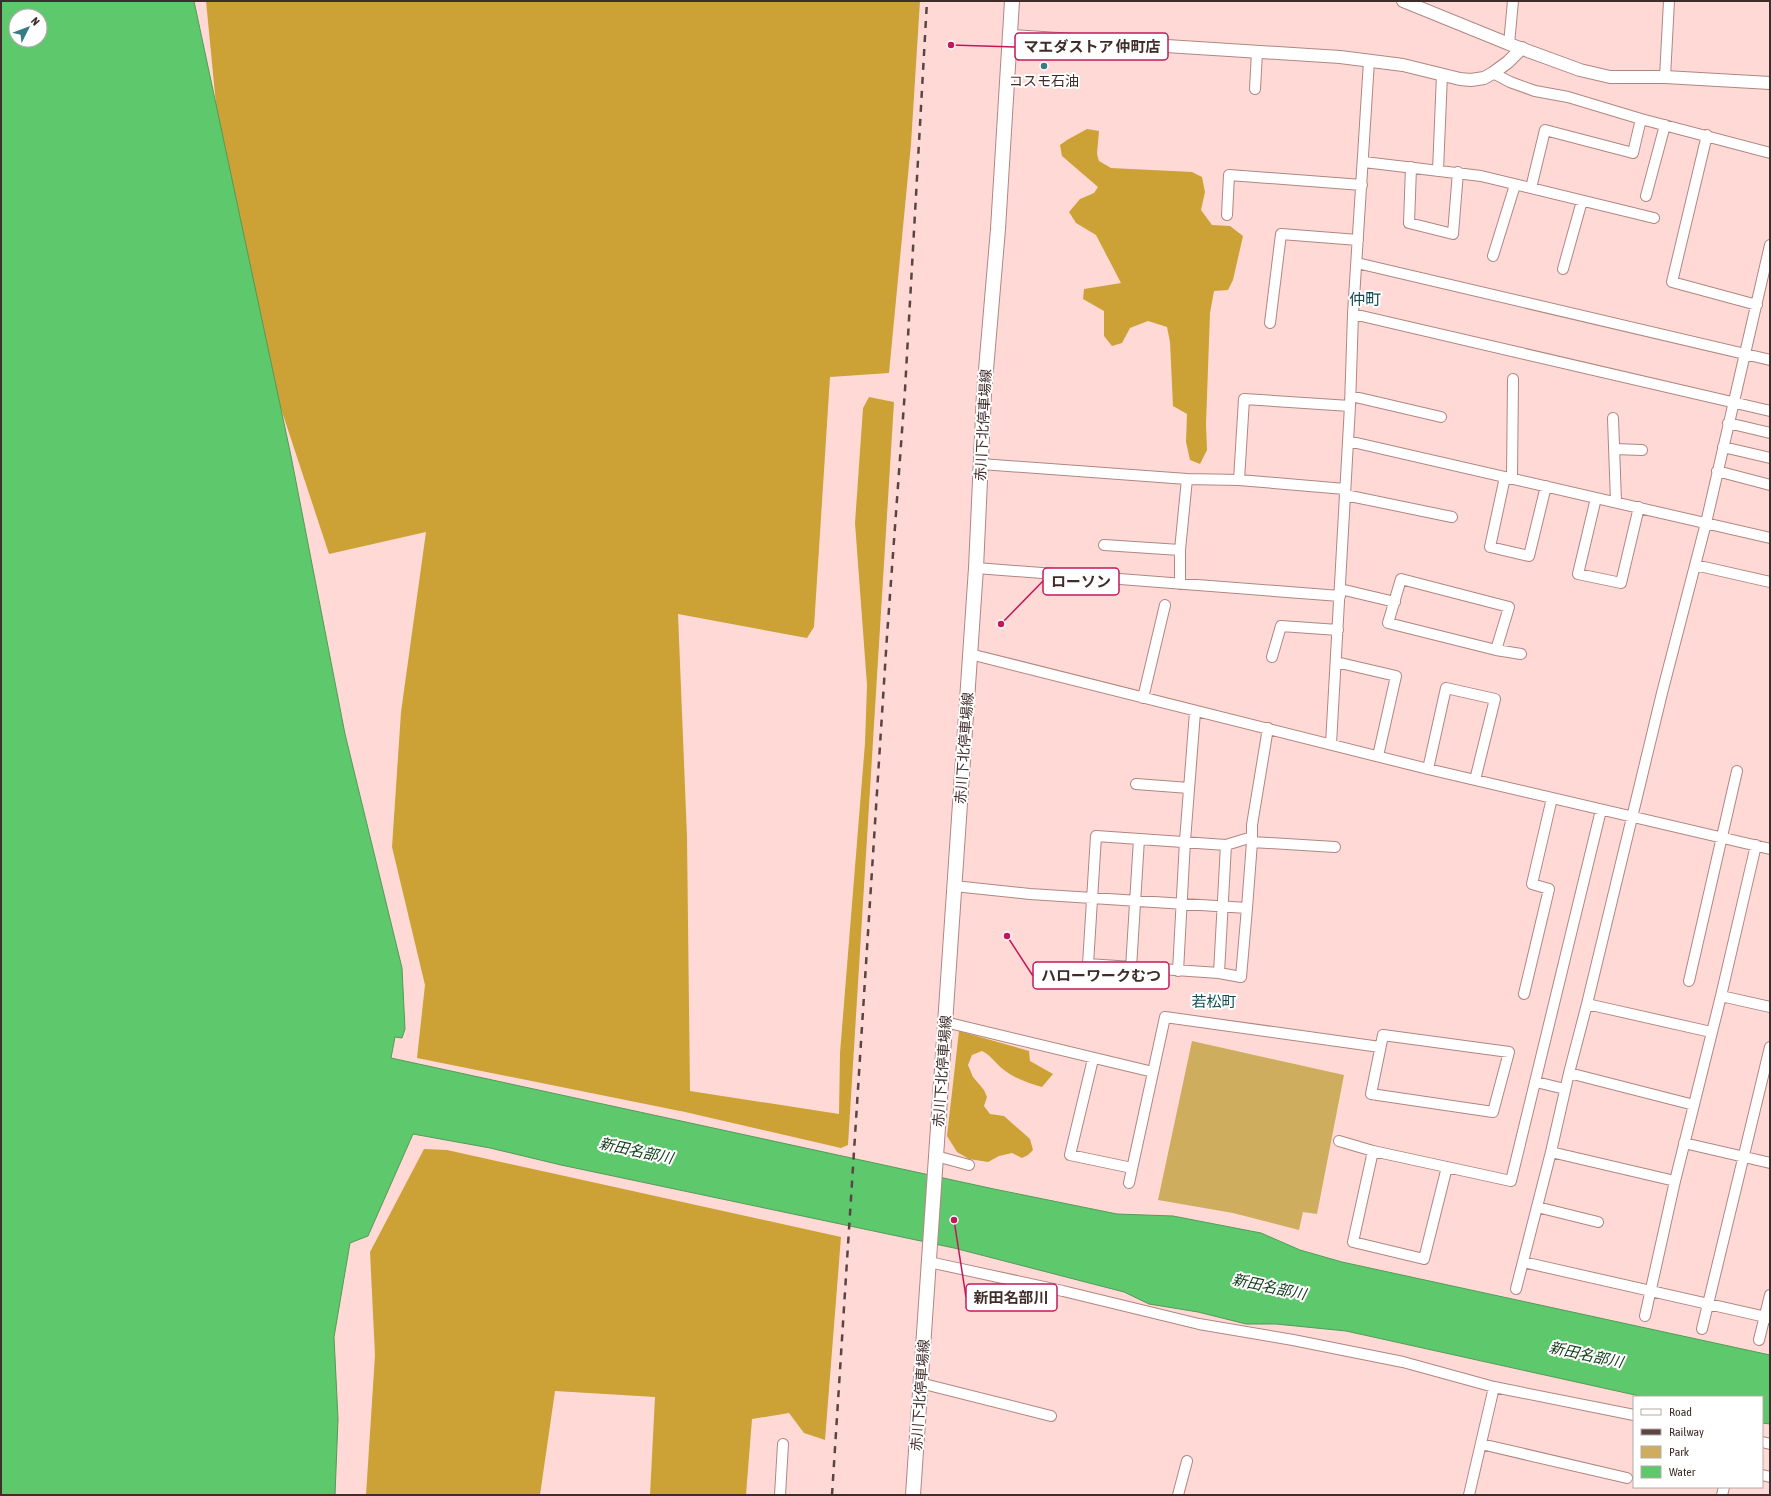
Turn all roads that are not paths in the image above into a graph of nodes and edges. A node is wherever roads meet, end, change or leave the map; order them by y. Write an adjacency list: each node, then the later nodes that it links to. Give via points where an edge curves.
1 (1012, 1): 5 (main road, 赤川下北停車場線)
2 (1513, 1): 6 (street)
3 (1669, 1): 12 (street)
4 (1410, 3): 6 (street)
5 (1010, 36): 8 (street); 53 (main road, 赤川下北停車場線)
6 (1509, 44): 7 (street)
7 (1522, 48): 10 (street); 12 (street, via 1580,70 1610,77)
8 (1257, 52): 9 (street); 14 (street)
9 (1369, 61): 11 (street, via 1403,65); 19 (street)
10 (1493, 73): 11 (street, via 1484,78 1471,80); 15 (street, via 1536,91 1568,97)
11 (1442, 74): 21 (street)
12 (1664, 77): 13 (street)
13 (1770, 82)
14 (1255, 89)
15 (1641, 119): 16 (street); 25 (street, via 1633,153 1545,130)
16 (1665, 125): 17 (street); 26 (street)
17 (1707, 135): 18 (street); 35 (street, via 1672,282)
18 (1770, 153)
19 (1364, 162): 20 (street); 23 (street)
20 (1411, 167): 21 (street); 22 (street, via 1409,223 1453,234)
21 (1438, 171): 22 (street)
22 (1458, 172): 24 (street)
23 (1362, 185): 28 (street, via 1230,175); 30 (street)
24 (1515, 185): 25 (street); 32 (street)
25 (1531, 188): 27 (street)
26 (1646, 196)
27 (1582, 201): 29 (street); 34 (street)
28 (1228, 215)
29 (1654, 218)
30 (1358, 240): 33 (street); 37 (street, via 1281,234)
31 (1770, 245): 35 (street)
32 (1493, 256)
33 (1356, 263): 36 (street); 38 (street)
34 (1563, 269)
35 (1756, 305): 38 (street)
36 (1353, 314): 41 (street); 42 (street)
37 (1270, 323)
38 (1745, 354): 39 (street); 42 (street)
39 (1770, 360)
40 (1513, 379): 55 (street)
41 (1350, 401): 44 (street); 48 (street); 57 (street, via 1244,400)
42 (1732, 403): 43 (street); 46 (street)
43 (1770, 411)
44 (1441, 417)
45 (1613, 418): 49 (street)
46 (1728, 423): 47 (street); 50 (street)
47 (1770, 433)
48 (1348, 441): 55 (street); 60 (street)
49 (1614, 448): 51 (street); 62 (street)
50 (1723, 448): 52 (street); 54 (street)
51 (1642, 450)
52 (1770, 458)
53 (981, 464): 56 (street); 70 (main road, 赤川下北停車場線)
54 (1717, 470): 58 (street); 65 (street)
55 (1508, 477): 59 (street); 59 (street, via 1490,547 1529,556)
56 (1187, 479): 57 (street); 68 (street)
57 (1239, 480): 60 (street)
58 (1770, 485)
59 (1546, 486): 61 (street)
60 (1345, 492): 64 (street); 73 (street)
61 (1596, 498): 62 (street); 63 (street, via 1578,574 1620,583)
62 (1616, 502): 63 (street)
63 (1639, 507): 65 (street)
64 (1452, 517)
65 (1706, 523): 66 (street); 69 (street)
66 (1770, 538)
67 (1104, 545): 68 (street)
68 (1180, 550): 72 (street)
69 (1695, 564): 71 (street); 94 (street)
70 (976, 568): 72 (street); 78 (main road, 赤川下北停車場線)
71 (1770, 582)
72 (1180, 584): 73 (street)
73 (1340, 592): 74 (street); 76 (street)
74 (1394, 602): 77 (street, via 1388,623); 77 (street, via 1401,578 1509,607)
75 (1165, 605): 82 (street)
76 (1338, 630): 80 (street, via 1281,626); 81 (street)
77 (1496, 650): 79 (street)
78 (970, 654): 82 (street); 103 (main road, 赤川下北停車場線)
79 (1521, 654)
80 (1272, 657)
81 (1336, 662): 85 (street); 86 (street, via 1396,676)
82 (1143, 698): 83 (street)
83 (1195, 712): 84 (street); 91 (street)
84 (1268, 728): 85 (street); 97 (street, via 1252,825)
85 (1331, 744): 86 (street)
86 (1378, 756): 87 (street)
87 (1428, 769): 89 (street); 89 (street, via 1446,688 1495,699)
88 (1737, 772): 95 (street)
89 (1475, 780): 92 (street)
90 (1136, 784): 91 (street)
91 (1189, 788): 98 (street)
92 (1552, 798): 93 (street); 113 (street, via 1532,884 1548,889)
93 (1601, 810): 94 (street); 124 (street)
94 (1632, 817): 95 (street); 115 (street)
95 (1722, 838): 100 (street); 112 (street)
96 (1139, 839): 98 (street); 104 (street, via 1096,836); 105 (street)
97 (1252, 840): 99 (street); 101 (street); 108 (street)
98 (1185, 841): 99 (street); 106 (street)
99 (1226, 845): 107 (street)
100 (1756, 845): 102 (street); 114 (street)
101 (1335, 847)
102 (1770, 849)
103 (954, 886): 104 (street); 117 (main road, 赤川下北停車場線)
104 (1092, 897): 105 (street); 109 (street, via 1088,964)
105 (1135, 901): 106 (street); 109 (street)
106 (1181, 904): 107 (street); 110 (street)
107 (1222, 907): 108 (street); 111 (street)
108 (1247, 908): 111 (street, via 1241,977)
109 (1131, 968): 110 (street)
110 (1178, 971): 111 (street)
111 (1219, 973)
112 (1690, 981)
113 (1524, 994)
114 (1721, 996): 116 (street); 118 (street)
115 (1587, 1004): 118 (street); 123 (street)
116 (1770, 1007)
117 (945, 1022): 121 (street); 131 (main road, 赤川下北停車場線)
118 (1711, 1032): 126 (street)
119 (1380, 1047): 119 (street, via 1371,1094 1492,1112 1509,1052 1383,1035); 122 (street, via 1165,1016)
120 (1770, 1047): 132 (street)
121 (1093, 1058): 122 (street); 136 (street, via 1070,1155)
122 (1153, 1072): 136 (street)
123 (1569, 1073): 125 (street); 126 (street)
124 (1536, 1082): 125 (street); 135 (street, via 1511,1180)
125 (1565, 1089): 130 (street)
126 (1694, 1105): 128 (street)
127 (1339, 1141): 129 (street)
128 (1684, 1143): 132 (street); 137 (street)
129 (1373, 1151): 135 (street); 135 (street, via 1353,1242 1424,1259)
130 (1552, 1152): 137 (street); 139 (street)
131 (936, 1156): 134 (street); 141 (main road, 赤川下北停車場線)
132 (1743, 1156): 133 (street); 146 (street)
133 (1770, 1163)
134 (969, 1165)
135 (1447, 1167)
136 (1132, 1168): 138 (street)
137 (1675, 1181): 144 (street)
138 (1129, 1183)
139 (1537, 1207): 140 (street); 142 (street)
140 (1598, 1222)
141 (929, 1260): 151 (main road, 赤川下北停車場線); 152 (street, via 1199,1324 1403,1362)
142 (1523, 1262): 143 (street); 144 (street)
143 (1516, 1289)
144 (1650, 1290): 146 (street); 147 (street)
145 (1770, 1295): 148 (street)
146 (1708, 1303): 148 (street); 149 (street)
147 (1645, 1316)
148 (1767, 1317): 150 (street)
149 (1702, 1329)
150 (1759, 1340)
151 (920, 1383): 154 (street); 160 (main road, 赤川下北停車場線)
152 (1494, 1387): 153 (street); 156 (street)
153 (1633, 1414)
154 (1051, 1416)
155 (783, 1444): 159 (street)
156 (1482, 1444): 158 (street); 162 (street)
157 (1187, 1461): 161 (street)
158 (1627, 1478)
159 (780, 1495)
160 (913, 1495)
161 (1178, 1495)
162 (1469, 1495)

